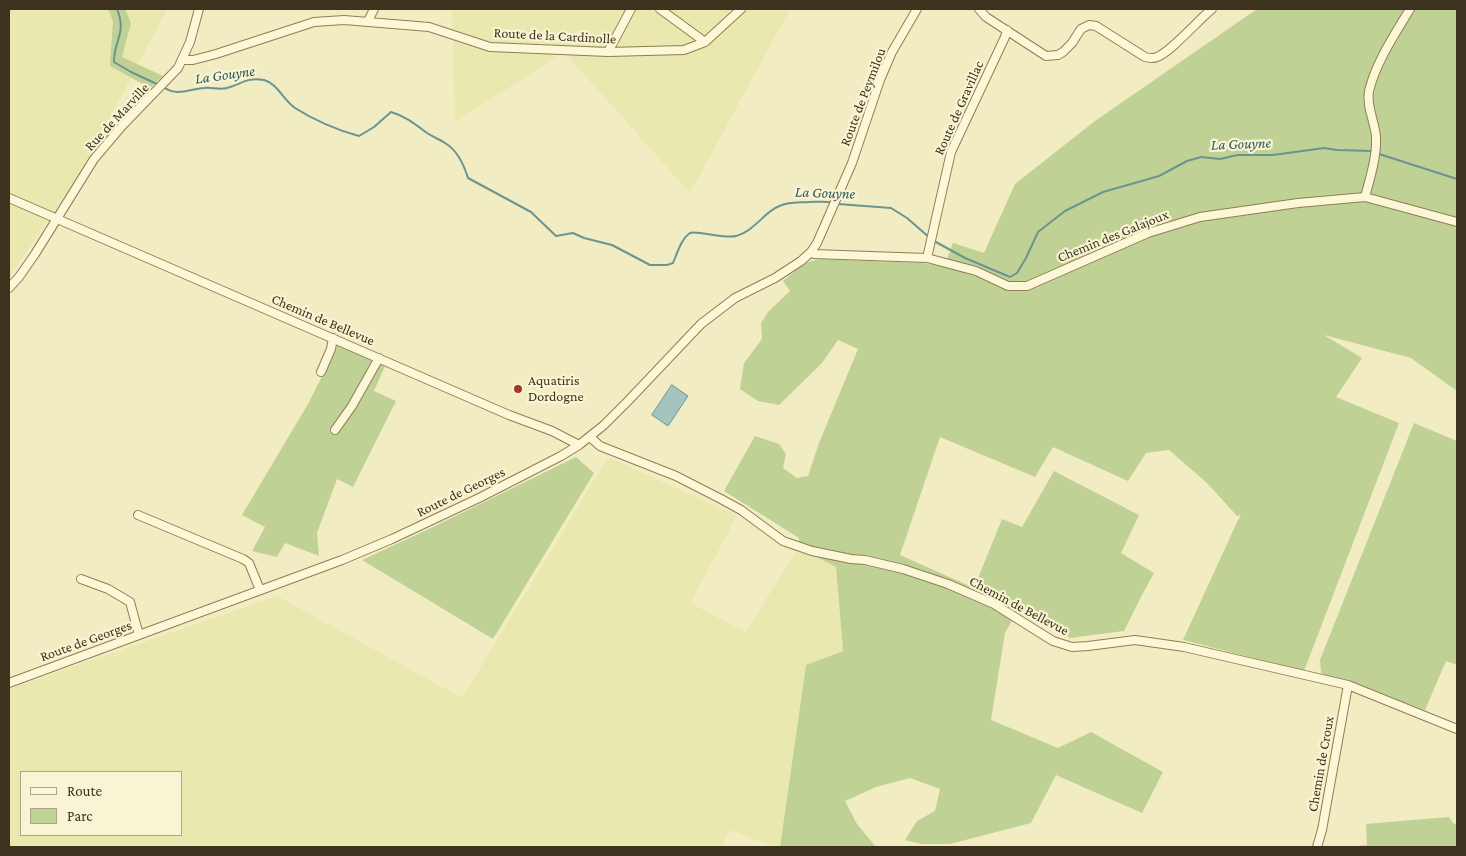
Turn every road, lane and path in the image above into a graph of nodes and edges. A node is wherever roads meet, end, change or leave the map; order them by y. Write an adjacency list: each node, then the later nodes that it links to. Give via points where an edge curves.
1 (199, 9): 14 (street, Rue de Marville)
2 (374, 9): 10 (street)
3 (631, 9): 13 (street)
4 (660, 9): 12 (street)
5 (741, 9): 12 (street, Route de la Cardinolle)
6 (916, 9): 15 (street, Route de Peymilou, via 880,80)
7 (979, 9): 11 (street)
8 (1212, 9): 11 (street, via 1158,57 1151,58 1093,25 1080,29 1068,48 1052,56 1044,55)
9 (1410, 9): 16 (street, via 1380,63 1369,92 1376,135)
10 (368, 21): 13 (street, Route de la Cardinolle, via 429,27 490,47); 14 (street, Route de la Cardinolle, via 314,22 216,54)
11 (1007, 30): 21 (street, Route de Gravillac, via 951,152)
12 (705, 42): 13 (street, Route de la Cardinolle, via 684,50)
13 (608, 52)
14 (182, 60): 18 (street, Rue de Marville, via 169,79 94,158)
15 (837, 197): 20 (street, Route de Georges)
16 (1366, 197): 19 (street, Chemin des Galajoux); 21 (street, Chemin des Galajoux, via 1200,217 1148,233 1020,287 1008,286 976,271)
17 (9, 198): 18 (street, Chemin de Bellevue)
18 (57, 218): 22 (street, Rue de Marville); 23 (street, Chemin de Bellevue)
19 (1457, 222)
20 (811, 252): 21 (street, Chemin des Galajoux); 27 (street, Route de Georges, via 775,278 735,298 701,324)
21 (927, 258)
22 (9, 288)
23 (333, 338): 24 (street, Chemin de Bellevue); 25 (street)
24 (379, 358): 26 (street); 28 (street, Chemin de Bellevue)
25 (321, 372)
26 (335, 430)
27 (590, 437): 28 (street, Route de Georges); 34 (street, Chemin de Bellevue, via 600,446 676,476 721,499 783,541 812,551 903,569 940,582 982,598 1063,645 1081,647 1135,640 1164,643)
28 (579, 444): 31 (street, Route de Georges, via 479,498 392,539)
29 (138, 515): 31 (street, via 243,559 249,563)
30 (81, 579): 32 (street, via 130,602)
31 (260, 590): 32 (street, Route de Georges)
32 (139, 635): 33 (street, Route de Georges)
33 (9, 682)
34 (1348, 685): 35 (street, Chemin de Bellevue); 36 (street, Chemin de Croux)
35 (1457, 729)
36 (1317, 847)

